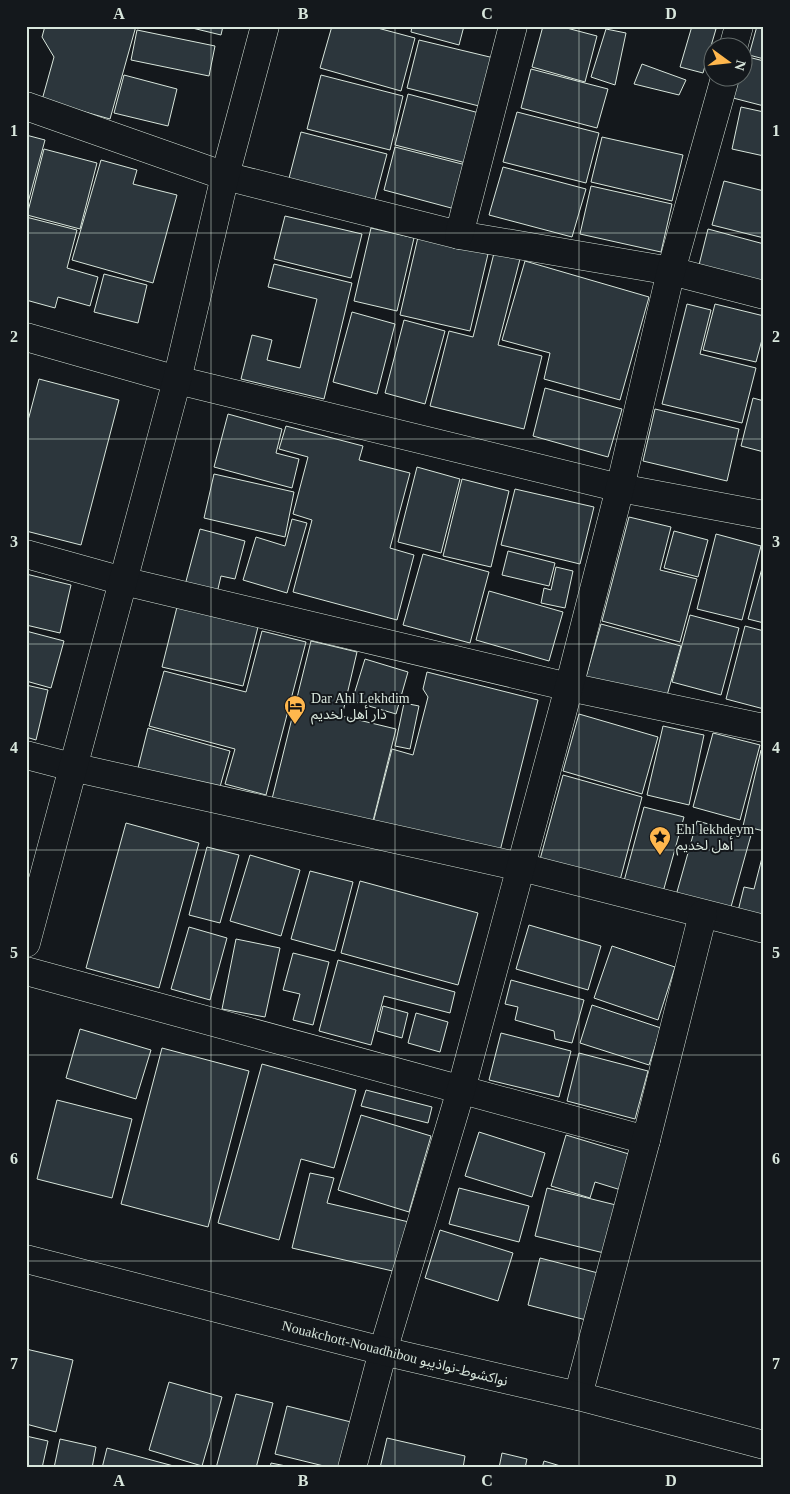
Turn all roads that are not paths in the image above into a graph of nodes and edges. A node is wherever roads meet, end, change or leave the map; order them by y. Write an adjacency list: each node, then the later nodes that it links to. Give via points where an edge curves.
1 (265, 26): 5 (main road)
2 (513, 26): 6 (main road)
3 (722, 88): 7 (main road)
4 (26, 106): 5 (main road)
5 (224, 176): 6 (main road); 10 (main road)
6 (459, 235): 7 (main road)
7 (672, 271): 8 (main road); 11 (main road)
8 (764, 295)
9 (26, 337): 10 (main road)
10 (177, 380): 11 (main road); 14 (main road)
11 (620, 488): 12 (main road); 15 (main road)
12 (764, 514)
13 (26, 554): 14 (main road)
14 (123, 581): 15 (main road); 18 (main road)
15 (569, 687): 16 (main road); 19 (main road)
16 (764, 728)
17 (26, 755): 18 (main road)
18 (72, 767): 19 (main road); 22 (main road)
19 (521, 867): 20 (main road); 24 (main road)
20 (703, 914): 21 (main road); 25 (main road)
21 (764, 929)
22 (26, 943)
23 (26, 971): 24 (main road)
24 (461, 1090): 25 (main road); 27 (main road)
25 (646, 1140): 28 (main road)
26 (26, 1259): 27 (main road, Nouakchott-Nouadhibou نواكشوط-نواذيبو)
27 (383, 1352): 28 (main road, Nouakchott-Nouadhibou نواكشوط-نواذيبو); 30 (main road)
28 (578, 1396): 29 (main road, Nouakchott-Nouadhibou نواكشوط-نواذيبو)
29 (764, 1445)
30 (352, 1468)

